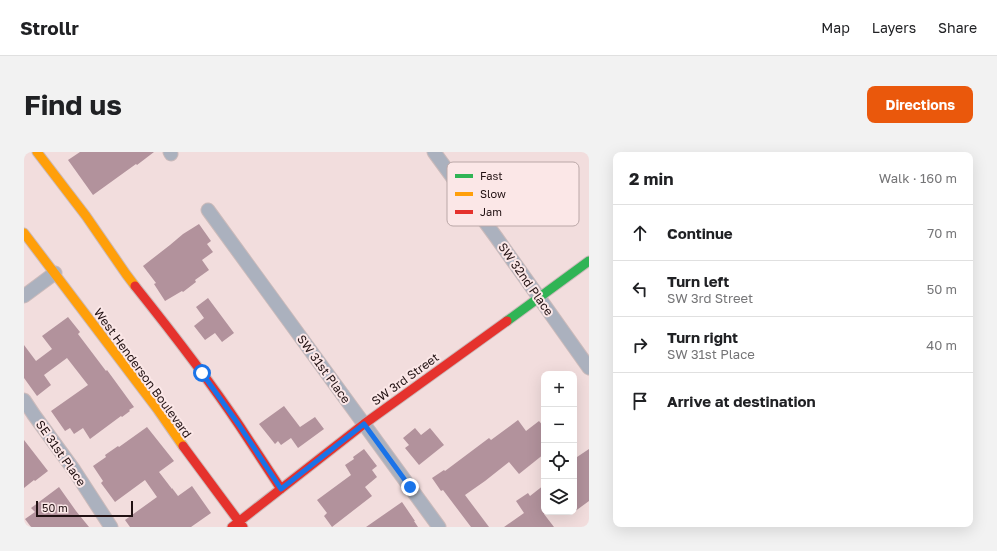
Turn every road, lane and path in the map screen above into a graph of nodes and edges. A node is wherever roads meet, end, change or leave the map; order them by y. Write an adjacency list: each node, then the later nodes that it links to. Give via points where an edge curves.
1 (37, 152): 14 (street, via 202,373)
2 (434, 152): 3 (street, SW 32nd Place)
3 (447, 170)
4 (208, 210): 13 (street, SW 31st Place)
5 (488, 226): 10 (street, SW 32nd Place)
6 (24, 233): 8 (street, West Henderson Boulevard)
7 (589, 261): 10 (street, SW 3rd Street)
8 (55, 273): 9 (street); 15 (street, West Henderson Boulevard, via 158,410)
9 (24, 296)
10 (539, 298): 11 (street, SW 32nd Place); 13 (street, SW 3rd Street)
11 (589, 368)
12 (24, 400): 16 (street, SE 31st Place)
13 (364, 424): 14 (street, SW 3rd Street); 17 (street, SW 31st Place)
14 (281, 489): 15 (street, SW 3rd Street)
15 (238, 525)
16 (111, 527)
17 (439, 527)

